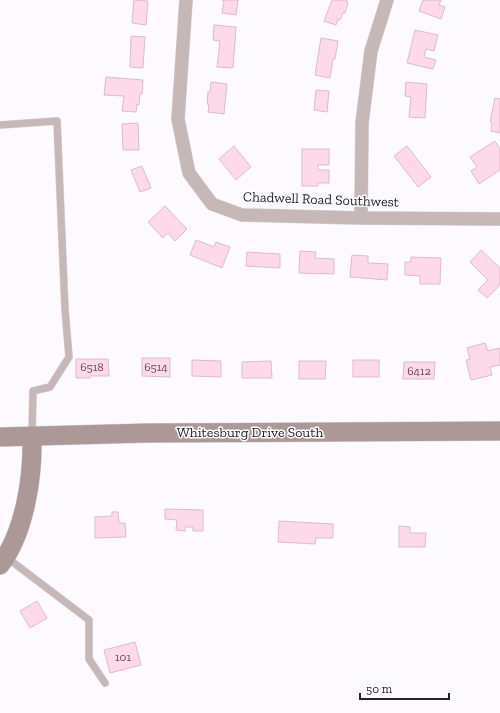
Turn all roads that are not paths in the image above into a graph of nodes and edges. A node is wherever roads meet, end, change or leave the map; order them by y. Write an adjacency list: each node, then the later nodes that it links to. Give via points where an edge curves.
1 (186, 0): 4 (street, Chadwell Road Southwest, via 178,118 189,173 212,204 242,215)
2 (387, 0): 4 (street, via 371,50 362,123)
3 (0, 125): 7 (lane, via 57,121 69,357 50,387 33,390)
4 (361, 218): 5 (street, Chadwell Road Southwest)
5 (500, 218)
6 (500, 432): 7 (main road, Whitesburg Drive South)
7 (32, 436): 8 (main road, Whitesburg Drive South); 9 (main road, via 24,514)
8 (0, 437)
9 (3, 561): 10 (lane, via 89,620 89,659)
10 (104, 683)

